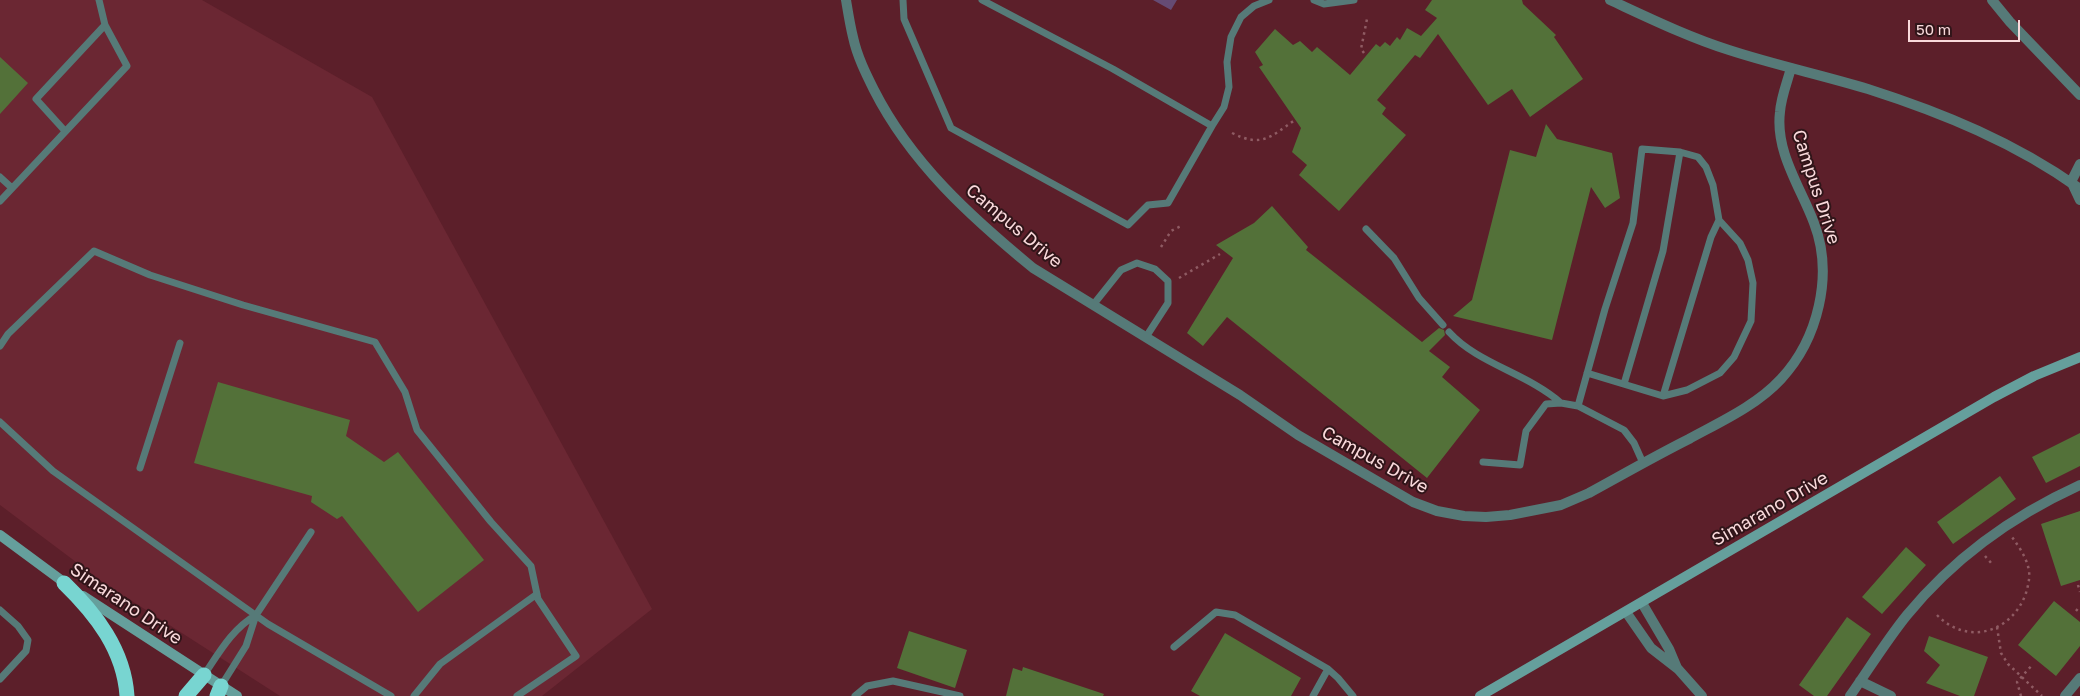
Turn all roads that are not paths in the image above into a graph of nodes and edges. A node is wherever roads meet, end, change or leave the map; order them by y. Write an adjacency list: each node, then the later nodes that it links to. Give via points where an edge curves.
1 (99, 0): 10 (lane)
2 (846, 0): 24 (street, Campus Drive, via 853,39 866,75 888,117 912,152 943,187 1002,242 1033,268)
3 (903, 0): 13 (lane, via 904,19 951,128 1128,225 1148,205 1168,203)
4 (982, 0): 13 (lane)
5 (1269, 0): 13 (lane, via 1254,6 1241,17 1232,37 1227,62 1229,87 1224,107)
6 (1314, 0): 7 (lane, via 1324,4)
7 (1354, 0)
8 (1610, 0): 11 (street, via 1693,38)
9 (1992, 0): 12 (street)
10 (105, 25): 14 (lane, via 127,66); 14 (lane, via 36,99)
11 (1791, 68): 18 (street, via 1868,89 1937,113 2046,164); 38 (street, Campus Drive, via 1780,113 1780,131 1793,177 1815,225 1823,271 1820,301 1811,331 1796,361 1755,401)
12 (2080, 96)
13 (1212, 126)
14 (65, 131): 19 (lane)
15 (1680, 152): 22 (lane, via 1698,157 1706,167 1713,185); 31 (lane, via 1642,149 1633,223); 32 (lane, via 1663,251)
16 (2080, 164): 18 (street)
17 (0, 177): 19 (lane)
18 (2076, 186): 20 (street)
19 (12, 188): 21 (lane)
20 (2080, 200)
21 (0, 201)
22 (1719, 220): 33 (lane); 33 (lane, via 1740,243 1748,260 1753,283 1751,320 1734,356 1720,373 1687,390)
23 (1366, 228): 25 (lane, via 1394,258 1419,298)
24 (1093, 305): 27 (street, Campus Drive); 27 (lane, via 1121,270 1137,263 1154,269 1168,281 1168,304)
25 (1443, 324)
26 (1448, 332): 34 (lane, via 1472,352 1545,389)
27 (1146, 337): 38 (street, Campus Drive, via 1363,474 1413,502 1437,510 1486,517 1561,505)
28 (180, 343): 39 (lane)
29 (0, 346): 44 (lane, via 8,334 94,250 168,281 375,342 405,392 417,430 531,566)
30 (2080, 357): 45 (street, Simarano Drive, via 2002,393)
31 (1587, 373): 32 (lane); 35 (lane)
32 (1624, 384): 33 (lane)
33 (1663, 396)
34 (1561, 403): 35 (lane); 37 (lane, via 1546,404 1526,431 1520,465)
35 (1578, 406): 38 (lane, via 1624,430)
36 (0, 422): 48 (lane, via 53,472)
37 (1483, 462)
38 (1643, 463)
39 (140, 468)
40 (2080, 486): 57 (street, via 2024,514 1954,567 1911,611)
41 (311, 532): 48 (lane)
42 (0, 535): 43 (street, Simarano Drive)
43 (64, 583): 54 (street, Simarano Drive); 59 (highway, via 91,610 112,643 124,674)
44 (537, 594): 63 (lane, via 440,664); 64 (lane, via 576,656)
45 (1642, 602): 47 (street, Simarano Drive); 51 (street)
46 (0, 610): 53 (lane, via 28,640 26,651)
47 (1626, 612): 51 (street, via 1651,648); 69 (street, Simarano Drive)
48 (256, 615): 54 (lane, via 238,627); 58 (lane, via 246,646); 62 (lane, via 276,630)
49 (1174, 647): 52 (lane, via 1216,612 1235,615)
50 (0, 665): 53 (lane)
51 (1678, 669): 70 (street)
52 (1328, 670): 67 (lane); 68 (lane)
53 (7, 672): 56 (lane)
54 (204, 675): 58 (street, Simarano Drive); 60 (highway)
55 (2080, 678): 73 (street)
56 (0, 679)
57 (1860, 681): 71 (street); 72 (street)
58 (219, 691): 61 (street, Simarano Drive)
59 (127, 696)
60 (186, 696)
61 (237, 696)
62 (391, 696)
63 (414, 696)
64 (517, 696)
65 (855, 696): 66 (lane, via 867,686 893,681)
66 (960, 696)
67 (1313, 696)
68 (1353, 696)
69 (1480, 696)
70 (1702, 696)
71 (1850, 696)
72 (1891, 696)
73 (2065, 696)

